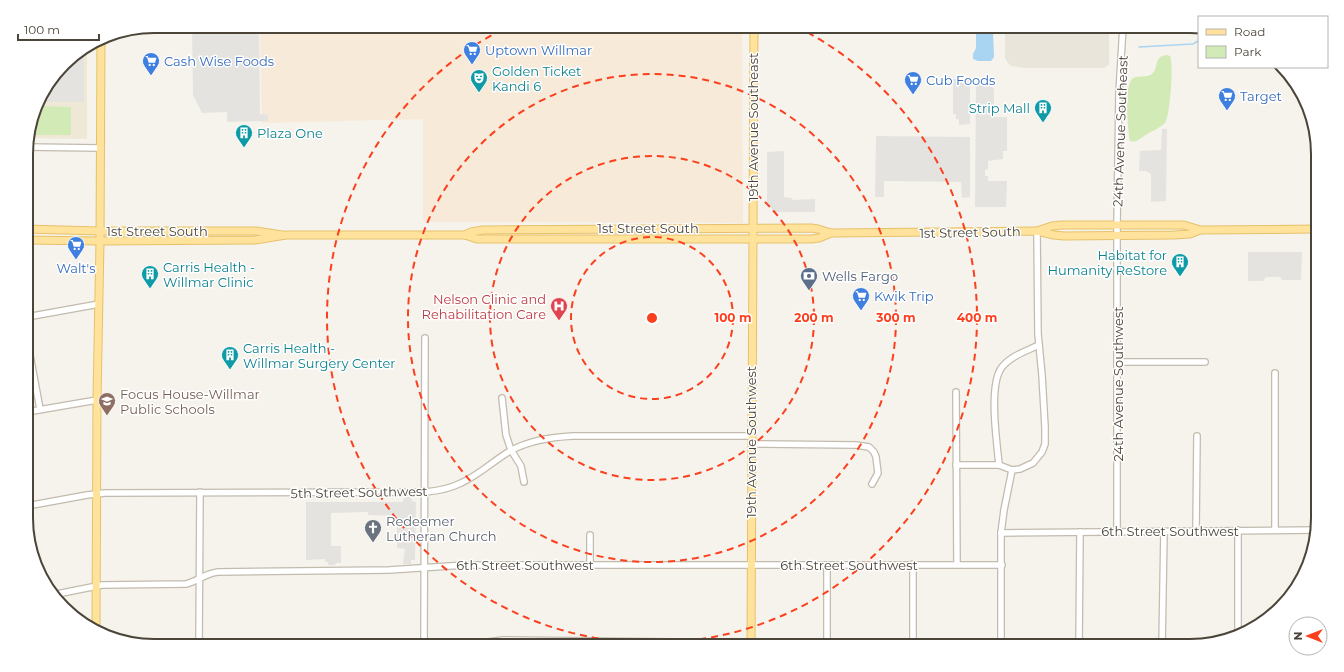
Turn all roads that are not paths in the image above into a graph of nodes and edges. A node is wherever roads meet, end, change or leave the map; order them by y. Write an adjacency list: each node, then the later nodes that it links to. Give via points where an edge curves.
1 (754, 33): 7 (main road, 19th Avenue Southeast)
2 (1123, 33): 6 (street, 24th Avenue Southeast)
3 (101, 45): 5 (main road)
4 (33, 147): 5 (street)
5 (100, 148): 11 (main road)
6 (1117, 225): 10 (main road, 1st Street South, via 1184,225); 12 (main road, 1st Street South, via 1062,225); 16 (street, 24th Avenue Southeast)
7 (752, 228): 13 (main road, 1st Street South, via 811,228); 15 (main road, 1st Street South, via 484,230); 17 (main road, 19th Avenue Southeast)
8 (33, 229): 11 (main road, 1st Street South)
9 (1311, 229): 10 (main road, 1st Street South)
10 (1200, 230): 16 (main road, 1st Street South, via 1184,235)
11 (100, 231): 14 (main road, 1st Street South, via 256,231); 19 (main road)
12 (1037, 231): 13 (main road, 1st Street South); 16 (main road, 1st Street South, via 1064,236); 23 (street)
13 (831, 233): 17 (main road, 1st Street South, via 819,238)
14 (286, 235): 15 (main road, 1st Street South); 19 (main road, 1st Street South, via 255,240)
15 (465, 235): 17 (main road, 1st Street South, via 477,239 501,240)
16 (1118, 236): 24 (street, 24th Avenue Southwest)
17 (752, 238): 33 (main road, 19th Avenue Southwest)
18 (33, 240): 19 (main road, 1st Street South)
19 (100, 241): 20 (main road)
20 (99, 304): 21 (street); 30 (main road)
21 (33, 316)
22 (425, 338): 43 (street)
23 (1039, 345): 38 (street, via 1009,361 997,376 994,400); 39 (street, via 1045,444 1033,463)
24 (1118, 362): 25 (street); 53 (street, 24th Avenue Southwest)
25 (1205, 362)
26 (33, 371): 31 (street)
27 (1275, 374): 47 (street)
28 (956, 392): 37 (street)
29 (502, 398): 36 (street, via 505,428)
30 (97, 400): 31 (street); 44 (main road)
31 (40, 409): 32 (street)
32 (33, 411)
33 (752, 436): 35 (main road, 19th Avenue Southwest); 36 (street, 5th Street Southwest, via 561,437 533,442)
34 (1197, 436): 50 (street)
35 (752, 444): 41 (street, via 867,446 874,452 878,463 878,473); 56 (main road, 19th Avenue Southwest)
36 (511, 450): 40 (street, via 521,466); 43 (street, 5th Street Southwest, via 462,483)
37 (956, 465): 38 (street); 58 (street)
38 (999, 465): 39 (street)
39 (1012, 470): 51 (street)
40 (524, 482)
41 (872, 484)
42 (200, 492): 43 (street, 5th Street Southwest); 44 (street, 5th Street Southwest); 62 (street)
43 (425, 492): 61 (street)
44 (97, 494): 45 (street, 5th Street Southwest); 63 (main road)
45 (33, 505)
46 (1238, 530): 47 (street, 6th Street Southwest); 50 (street, 6th Street Southwest); 66 (street)
47 (1276, 530): 48 (street, 6th Street Southwest)
48 (1310, 530)
49 (1164, 531): 50 (street, 6th Street Southwest); 53 (street, 6th Street Southwest); 74 (street)
50 (1196, 531)
51 (1001, 532): 52 (street, 6th Street Southwest); 60 (street)
52 (1080, 532): 53 (street, 6th Street Southwest); 73 (street)
53 (1117, 532)
54 (590, 535): 55 (street)
55 (590, 564): 56 (street, 6th Street Southwest); 61 (street, 6th Street Southwest, via 465,565)
56 (751, 564): 59 (street, 6th Street Southwest); 69 (main road, 19th Avenue Southwest)
57 (913, 564): 58 (street, 6th Street Southwest); 59 (street, 6th Street Southwest); 71 (street)
58 (957, 564): 60 (street, 6th Street Southwest)
59 (827, 565): 70 (street)
60 (1002, 565): 72 (street)
61 (424, 568): 62 (street, 6th Street Southwest, via 218,572); 68 (street)
62 (199, 578): 63 (street, 6th Street Southwest, via 181,584); 67 (street)
63 (96, 586): 64 (street, 6th Street Southwest); 65 (main road)
64 (60, 593)
65 (96, 624)
66 (1238, 629)
67 (199, 639)
68 (424, 639)
69 (751, 639)
70 (827, 639)
71 (913, 639)
72 (1001, 639)
73 (1079, 639)
74 (1162, 639)

